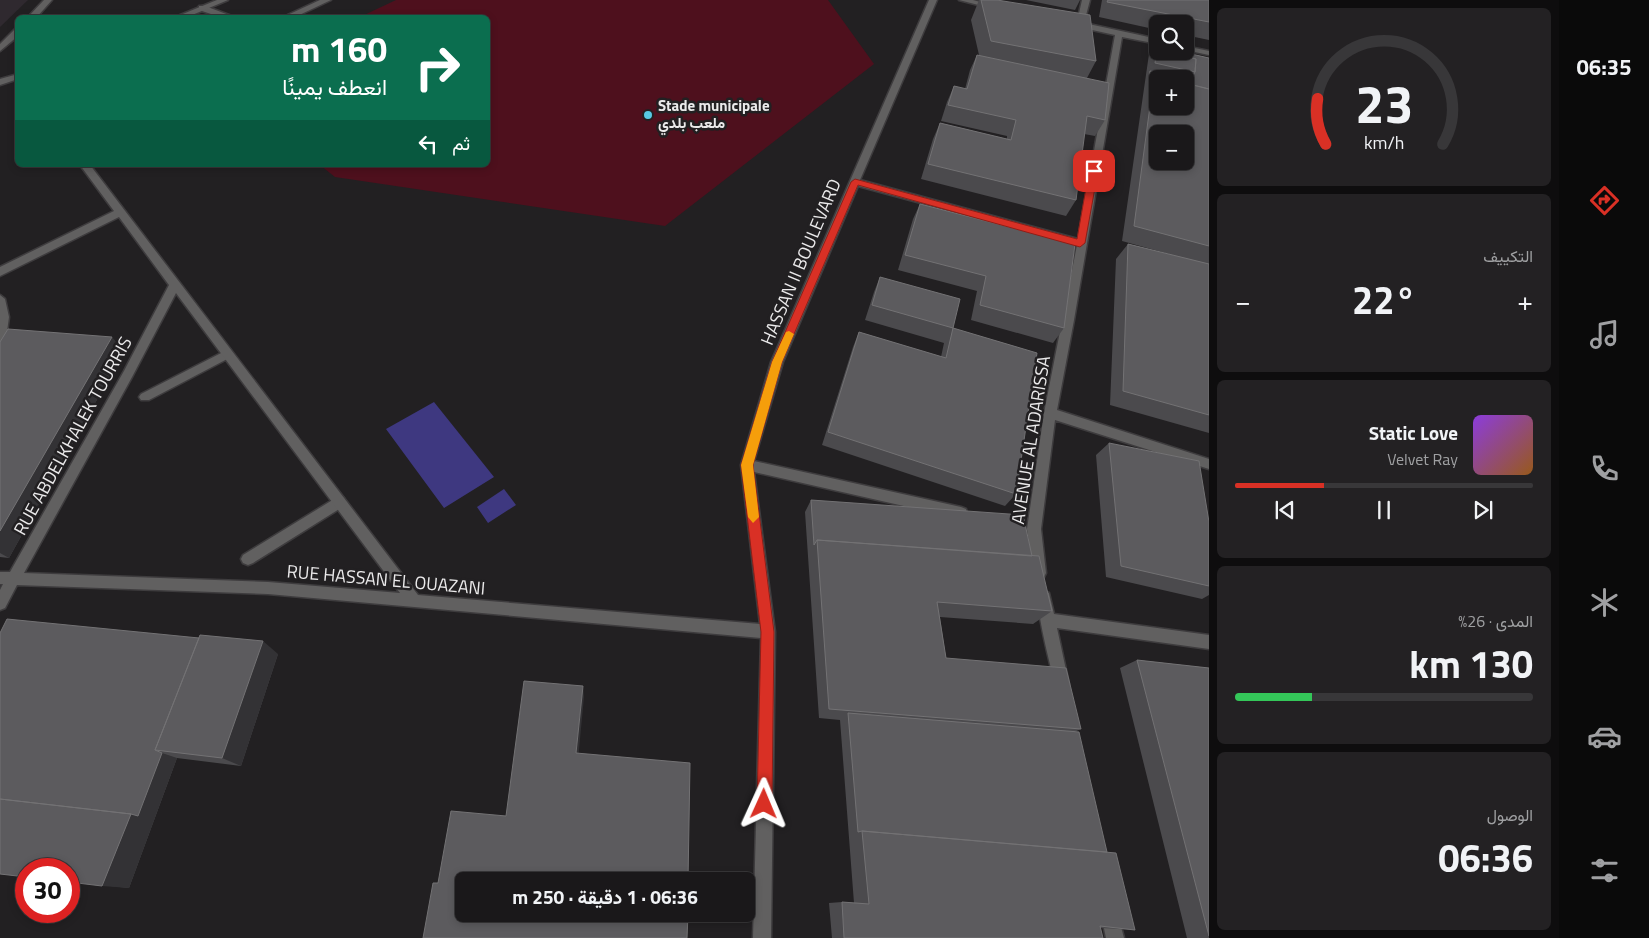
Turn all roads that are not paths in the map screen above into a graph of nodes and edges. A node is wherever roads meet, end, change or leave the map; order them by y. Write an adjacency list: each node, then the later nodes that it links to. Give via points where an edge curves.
1 (48, 0): 9 (street)
2 (224, 0): 7 (street)
3 (327, 0): 12 (street)
4 (933, 0): 24 (street, HASSAN II BOULEVARD)
5 (963, 0): 8 (street)
6 (1086, 0): 14 (street)
7 (202, 8): 10 (street); 11 (street)
8 (1002, 8)
9 (34, 15)
10 (184, 15)
11 (224, 15)
12 (292, 15)
13 (1070, 23): 14 (street)
14 (1080, 25): 15 (street)
15 (1119, 33): 17 (street); 26 (street, AVENUE AL ADARISSA)
16 (15, 34): 18 (street)
17 (1149, 40)
18 (0, 49)
19 (1194, 50): 20 (street)
20 (1209, 53)
21 (15, 77): 22 (street)
22 (0, 82)
23 (87, 167): 25 (street)
24 (855, 182): 26 (street); 35 (street, HASSAN II BOULEVARD, via 777,362)
25 (121, 212): 27 (street); 28 (street)
26 (1080, 243): 33 (street, AVENUE AL ADARISSA, via 1069,320)
27 (0, 272)
28 (175, 284): 31 (street); 39 (street, RUE ABDELKHALEK TOURRIS, via 128,374)
29 (0, 299): 30 (street, via 4,318)
30 (0, 339)
31 (227, 354): 32 (street); 36 (street)
32 (146, 397)
33 (1050, 413): 34 (street); 42 (street, AVENUE AL ADARISSA, via 1029,528)
34 (1209, 464)
35 (747, 465): 37 (street); 43 (street, HASSAN II BOULEVARD)
36 (339, 502): 38 (street); 40 (street)
37 (977, 517)
38 (248, 559)
39 (7, 579): 40 (street, RUE HASSAN EL OUAZANI, via 268,588); 41 (street, RUE ABDELKHALEK TOURRIS)
40 (414, 602): 43 (street, RUE HASSAN EL OUAZANI)
41 (0, 603)
42 (1048, 620): 44 (street); 45 (street, AVENUE AL ADARISSA)
43 (768, 632): 47 (street, HASSAN II BOULEVARD)
44 (1209, 642)
45 (1064, 697)
46 (1107, 900): 48 (street)
47 (762, 938)
48 (1115, 938)

